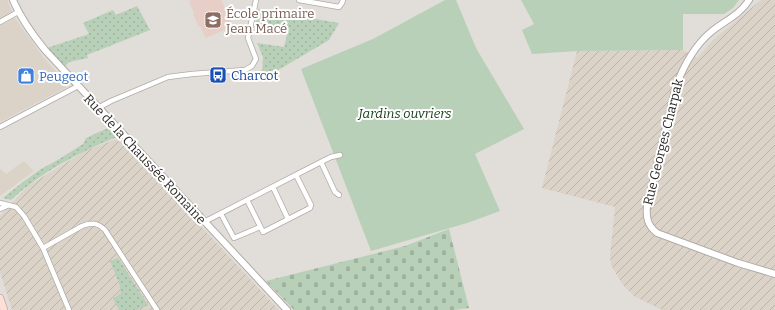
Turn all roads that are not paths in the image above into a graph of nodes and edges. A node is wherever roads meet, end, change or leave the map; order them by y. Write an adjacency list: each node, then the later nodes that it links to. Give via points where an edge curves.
1 (13, 0): 6 (street, Rue de la Chaussée Romaine)
2 (256, 0): 9 (street, via 248,38 256,59 252,66 245,70 168,77)
3 (299, 0): 4 (street, via 339,7)
4 (343, 0)
5 (749, 0): 25 (street, Rue Georges Charpak, via 738,14 704,38 682,68 646,214 650,226 657,232 738,263)
6 (18, 12): 7 (street); 8 (street, Rue de la Chaussée Romaine, via 32,35)
7 (0, 22)
8 (78, 86): 9 (street, Rue de la Chaussée Romaine); 10 (street)
9 (98, 108): 22 (street, Rue de la Chaussée Romaine)
10 (0, 127)
11 (340, 155): 12 (street)
12 (321, 162): 13 (street); 15 (street, via 334,192)
13 (296, 175): 14 (street); 21 (street, via 311,206)
14 (273, 187): 16 (street); 21 (street)
15 (339, 195)
16 (247, 200): 20 (street); 23 (street)
17 (0, 203): 18 (street)
18 (9, 205): 19 (street); 24 (street, via 16,207 22,214)
19 (0, 209)
20 (221, 214): 22 (street); 23 (street, via 234,238)
21 (288, 219): 23 (street, via 263,232)
22 (204, 222): 30 (street, Rue de la Chaussée Romaine)
23 (260, 227)
24 (43, 248): 28 (street); 29 (street, via 89,223 99,224 106,230)
25 (775, 274)
26 (0, 298): 27 (main road)
27 (4, 310)
28 (69, 310)
29 (157, 310)
30 (287, 310)

